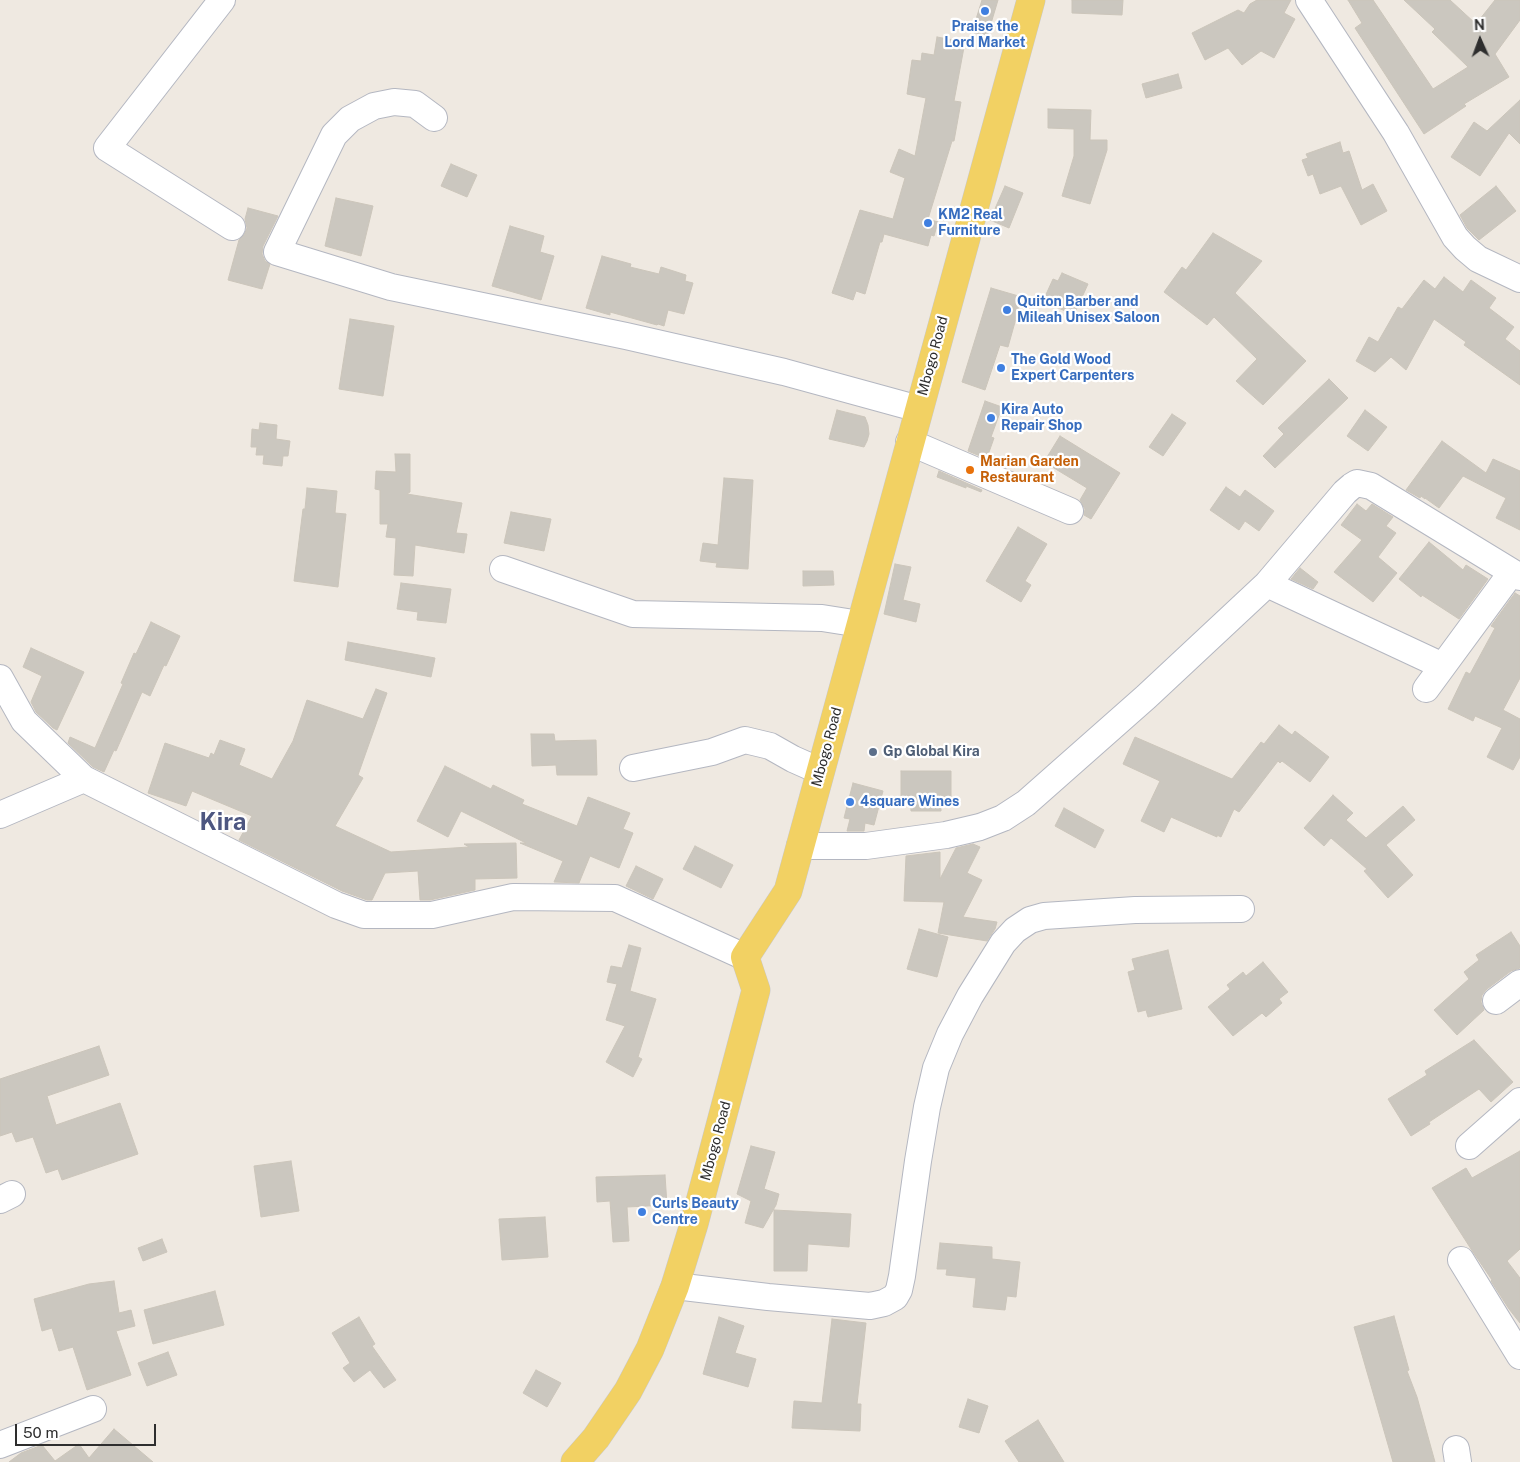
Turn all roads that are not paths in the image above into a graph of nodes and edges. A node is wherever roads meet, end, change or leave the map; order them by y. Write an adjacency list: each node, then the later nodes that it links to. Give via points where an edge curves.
1 (222, 0): 5 (street, via 107,148)
2 (1031, 0): 7 (main road, Mbogo Road)
3 (1309, 0): 6 (street, via 1396,133 1455,237 1478,259)
4 (434, 118): 7 (street, via 415,104 394,102 374,106 350,119 334,135 277,252 391,286 756,366)
5 (232, 226)
6 (1520, 279)
7 (919, 409): 8 (main road, Mbogo Road)
8 (909, 442): 9 (street); 13 (main road, Mbogo Road)
9 (1070, 511)
10 (503, 570): 13 (street, via 633,614 822,618)
11 (1516, 574): 12 (street, via 1370,486 1358,483 1345,492); 16 (street)
12 (1267, 584): 14 (street); 21 (street, via 1146,697 1026,803 1003,818 946,835 900,842 866,846)
13 (860, 624): 18 (main road, Mbogo Road)
14 (1432, 661)
15 (0, 678): 19 (street, via 24,721)
16 (1426, 689)
17 (633, 768): 18 (street, via 712,752 745,740 770,746)
18 (820, 771): 21 (main road, Mbogo Road)
19 (84, 779): 20 (street); 23 (street, via 336,905 364,915 432,915 513,897 614,898)
20 (0, 815)
21 (800, 846): 23 (main road, Mbogo Road, via 788,891)
22 (1241, 909): 29 (street, via 1135,910 1044,916 1014,930 970,996 936,1068 918,1161 902,1276 894,1297 870,1306)
23 (745, 957): 29 (main road, Mbogo Road, via 756,990)
24 (1520, 982): 25 (street)
25 (1496, 1001)
26 (1520, 1101): 27 (street)
27 (1469, 1146)
28 (1461, 1260): 30 (street)
29 (675, 1286): 33 (main road, Mbogo Road, via 650,1349 628,1391)
30 (1520, 1356)
31 (93, 1409): 32 (street)
32 (0, 1445)
33 (575, 1462)

